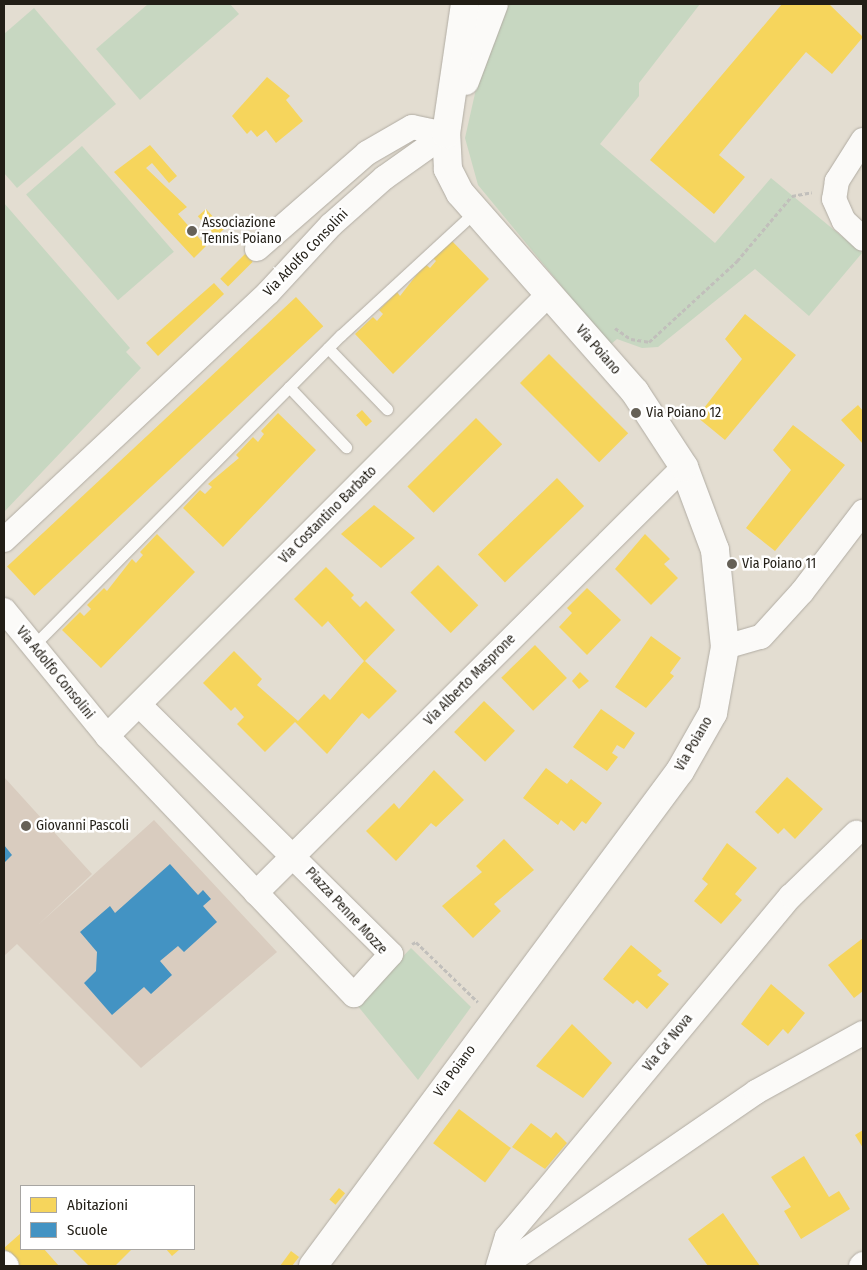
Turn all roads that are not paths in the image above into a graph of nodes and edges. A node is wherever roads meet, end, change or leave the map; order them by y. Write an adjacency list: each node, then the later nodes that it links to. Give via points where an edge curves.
1 (465, 4): 3 (street, Via Poiano)
2 (494, 4): 3 (street, Via Poiano)
3 (446, 134): 5 (street, Via Poiano, via 448,169); 7 (street, via 412,127 368,153); 15 (street, Via Adolfo Consolini, via 384,178 331,225 268,293)
4 (863, 140): 6 (street, via 837,181 834,199 844,221)
5 (476, 211): 8 (street, Via Poiano); 9 (lane)
6 (863, 239)
7 (257, 249)
8 (548, 294): 13 (street, Via Poiano, via 635,392); 19 (street, Via Costantino Barbato)
9 (328, 348): 10 (lane); 11 (lane)
10 (289, 387): 12 (lane); 17 (lane)
11 (386, 409)
12 (346, 447)
13 (684, 467): 18 (street, Via Poiano, via 715,550); 22 (street, Via Alberto Masprone)
14 (863, 512): 18 (street, via 802,592 761,637)
15 (4, 540)
16 (4, 610): 17 (street, Via Adolfo Consolini)
17 (33, 646): 20 (street, Via Adolfo Consolini)
18 (725, 647): 27 (street, Via Poiano, via 713,713 680,771)
19 (139, 705): 20 (street, Via Costantino Barbato); 22 (street, Piazza Penne Mozze)
20 (107, 736): 23 (street, Piazza Penne Mozze)
21 (856, 833): 28 (street, Via Ca' Nova, via 791,896 538,1199 507,1237)
22 (293, 856): 23 (street, Via Alberto Masprone); 23 (street, Piazza Penne Mozze, via 391,954 354,994)
23 (256, 893)
24 (863, 1033): 29 (street, via 756,1092)
25 (4, 1262): 26 (street)
26 (7, 1266)
27 (313, 1266)
28 (498, 1266)
29 (504, 1266)

